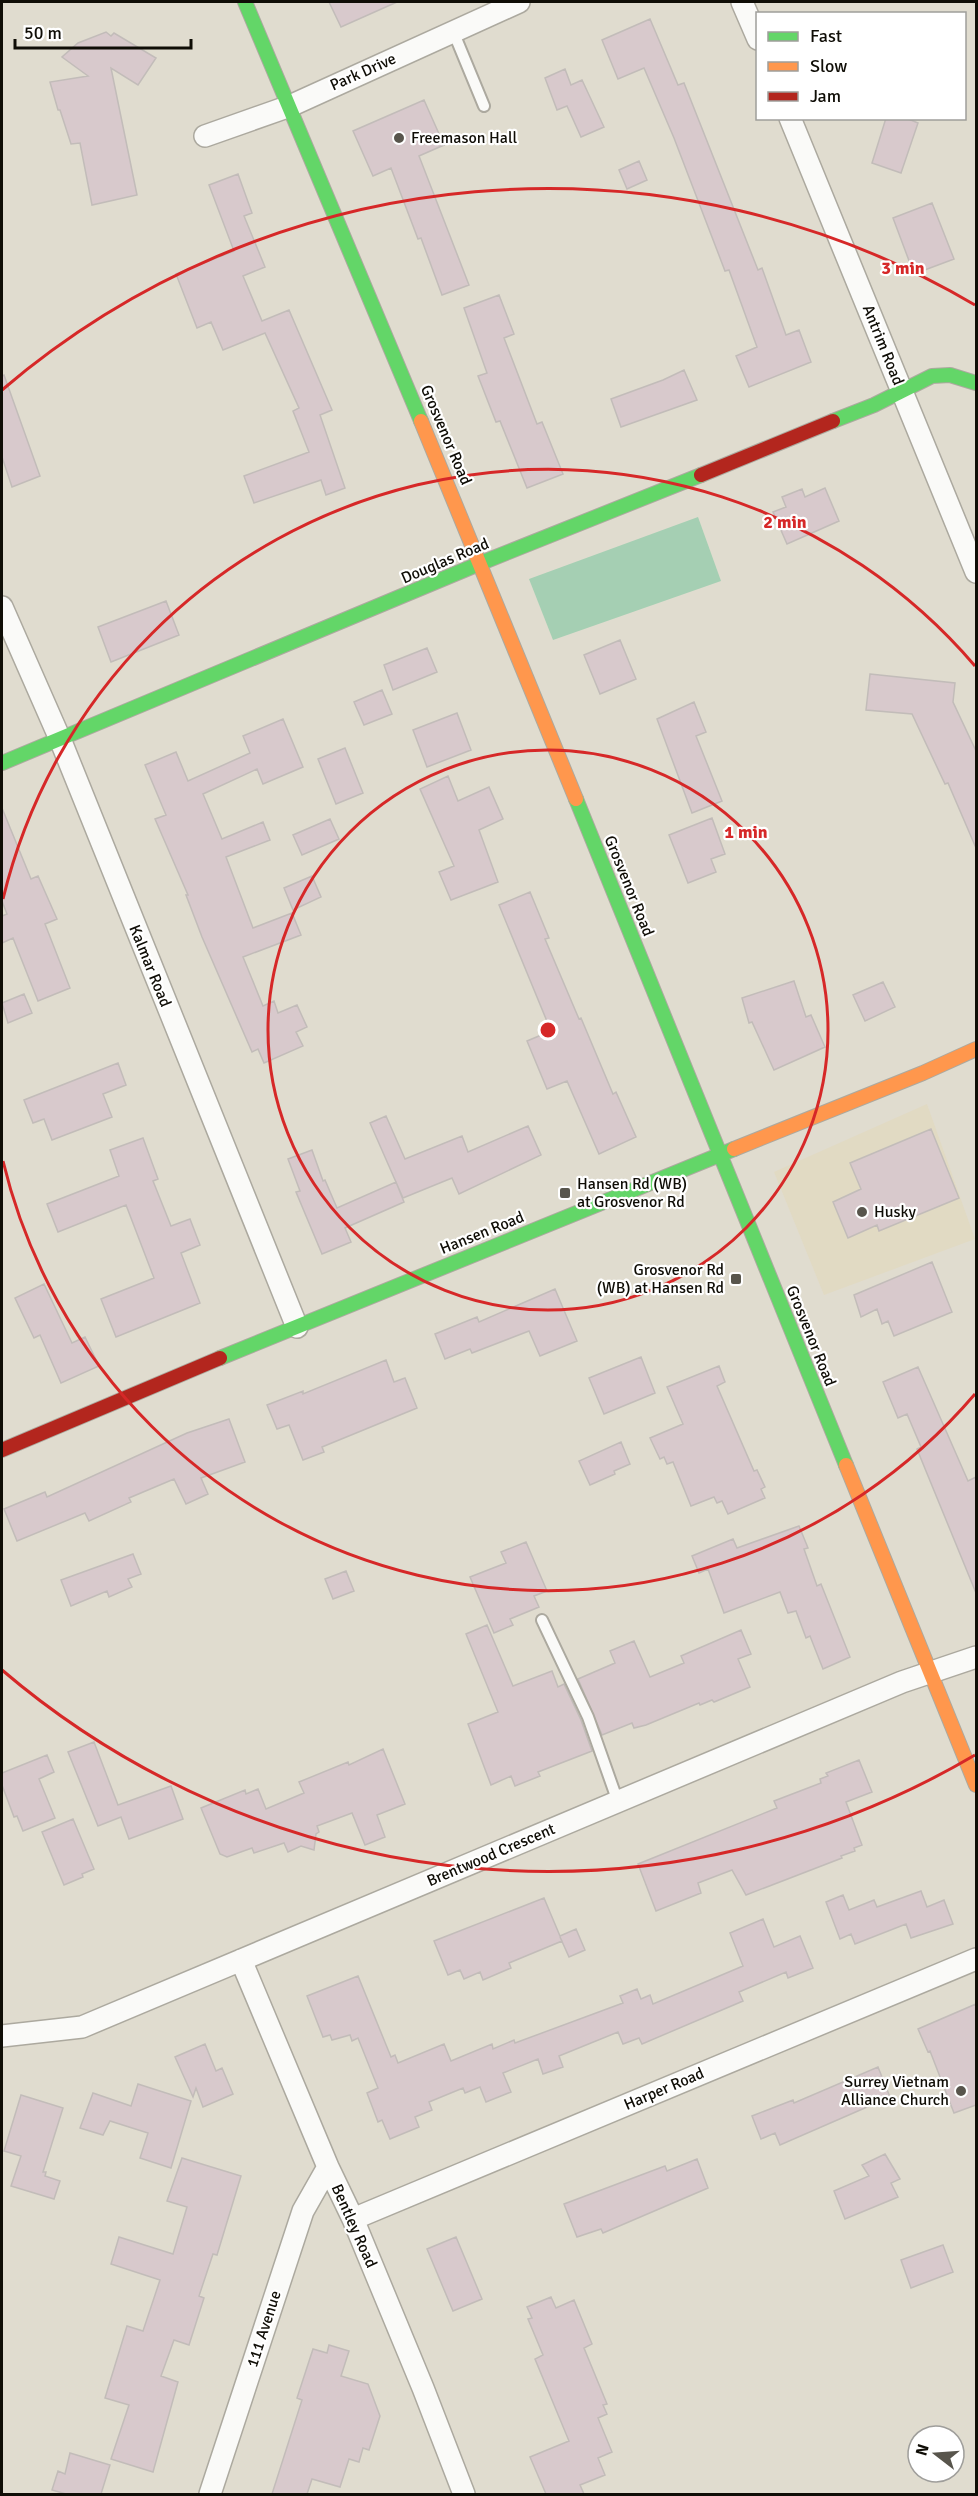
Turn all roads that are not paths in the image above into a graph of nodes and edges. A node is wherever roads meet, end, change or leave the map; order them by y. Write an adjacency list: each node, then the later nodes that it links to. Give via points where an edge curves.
1 (245, 2): 6 (street, Grosvenor Road)
2 (519, 2): 4 (street, Park Drive)
3 (742, 2): 5 (street)
4 (453, 32): 6 (street, Park Drive); 7 (lane)
5 (756, 34)
6 (290, 106): 9 (street, Park Drive); 12 (street, Grosvenor Road)
7 (484, 106)
8 (791, 120): 11 (street, Antrim Road)
9 (205, 136)
10 (976, 383): 11 (street, Douglas Road, via 950,375 932,376)
11 (901, 390): 12 (street, Douglas Road, via 874,405); 13 (street, Antrim Road)
12 (481, 563): 15 (street, Douglas Road); 18 (street, Grosvenor Road)
13 (976, 572)
14 (2, 607): 15 (street, Kalmar Road)
15 (60, 740): 16 (street, Douglas Road); 19 (street, Kalmar Road)
16 (2, 763)
17 (976, 1049): 18 (street, Hansen Road)
18 (720, 1155): 19 (street, Hansen Road); 23 (street, Grosvenor Road)
19 (297, 1327): 20 (street, Hansen Road)
20 (2, 1450)
21 (542, 1620): 25 (lane, via 588,1717)
22 (976, 1657): 23 (street, Brentwood Crescent)
23 (931, 1673): 24 (street, Grosvenor Road); 25 (street, Brentwood Crescent)
24 (976, 1785)
25 (618, 1802): 27 (street, Brentwood Crescent)
26 (976, 1959): 30 (street, Harper Road)
27 (241, 1960): 28 (street, Brentwood Crescent, via 82,2027); 29 (street, Bentley Road)
28 (2, 2036)
29 (328, 2167): 30 (street, Bentley Road); 31 (street, 111 Avenue, via 303,2211)
30 (353, 2219): 32 (street, Bentley Road)
31 (210, 2494)
32 (464, 2494)

